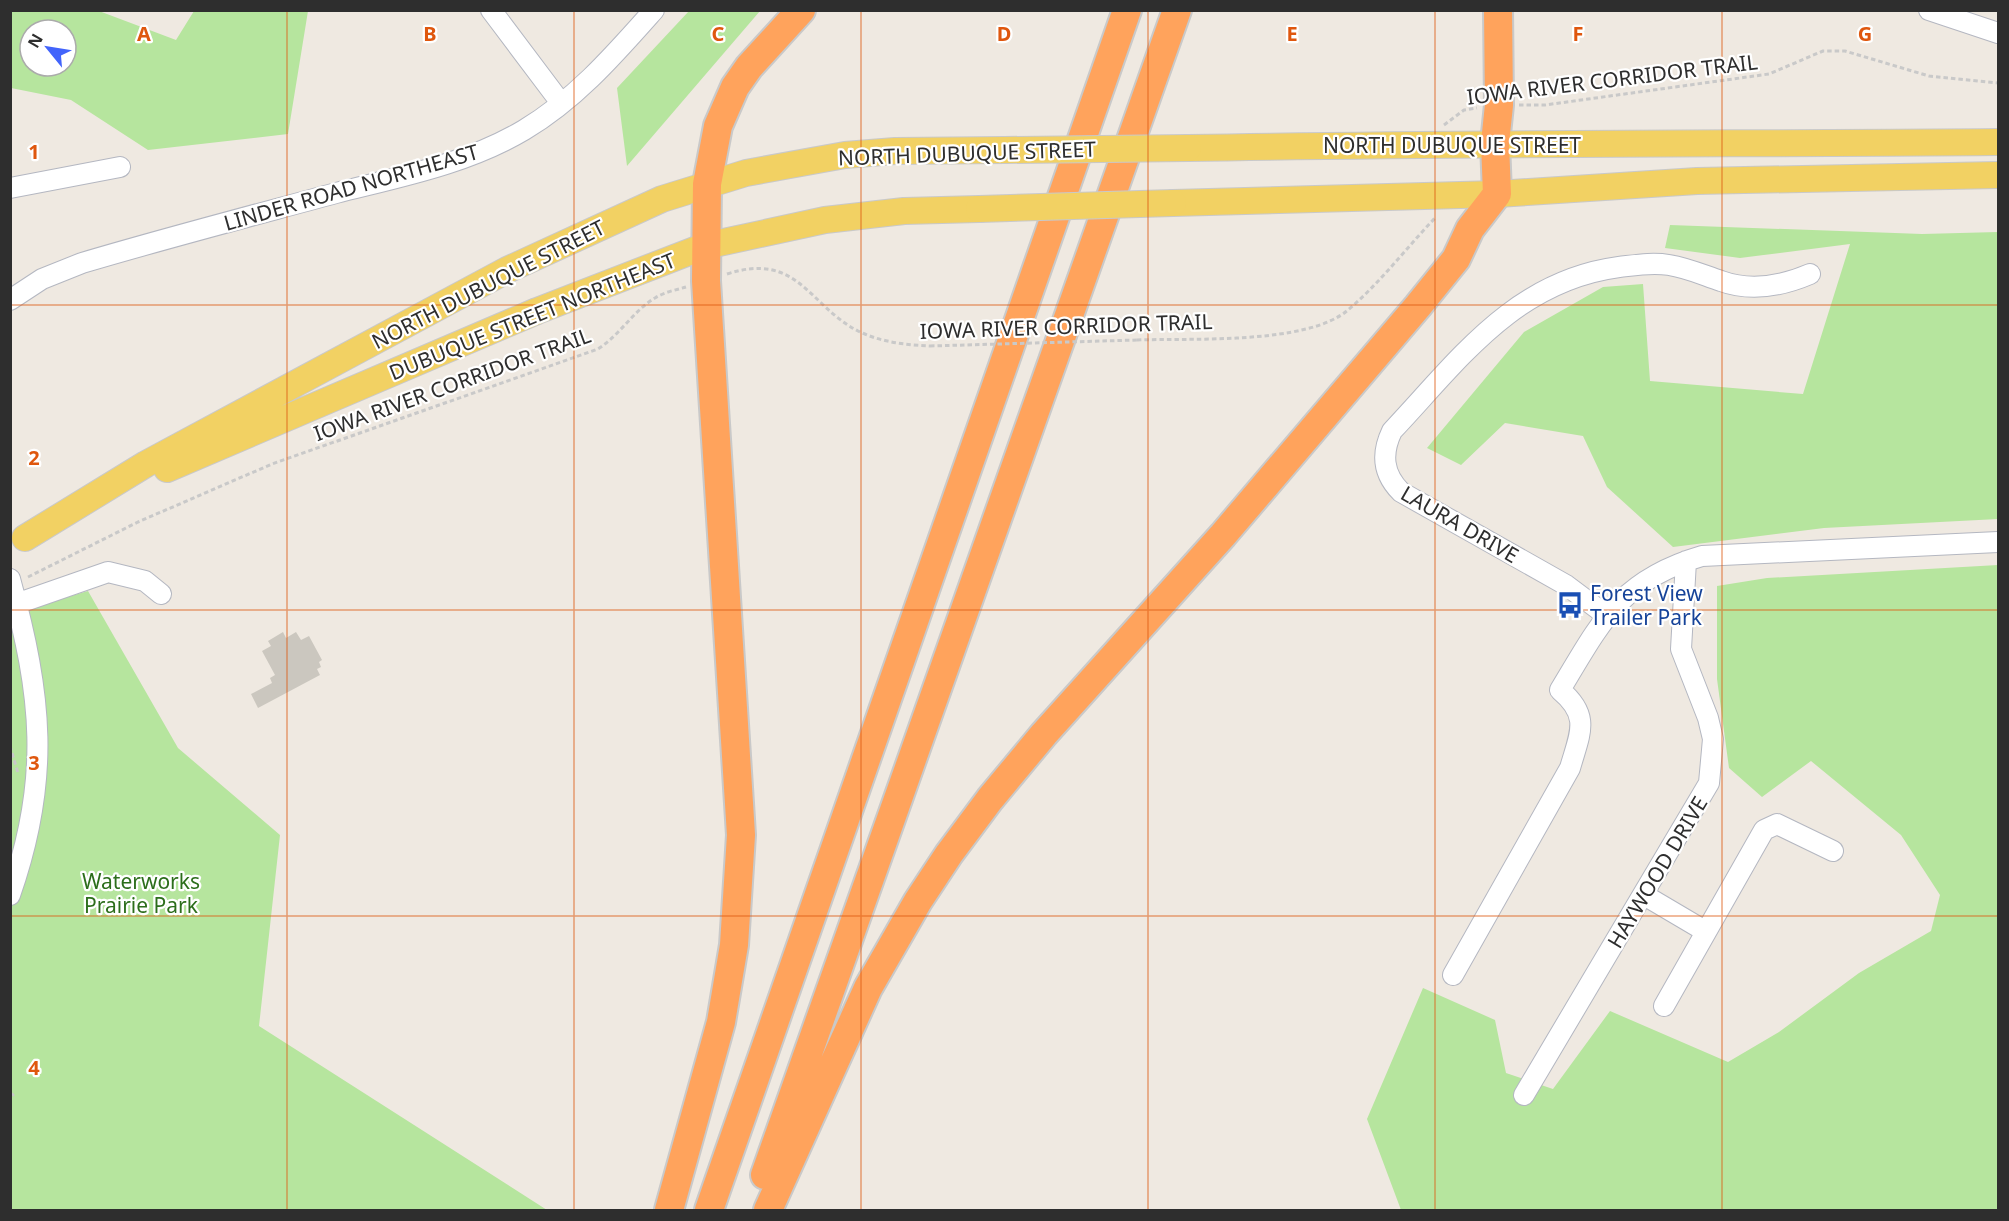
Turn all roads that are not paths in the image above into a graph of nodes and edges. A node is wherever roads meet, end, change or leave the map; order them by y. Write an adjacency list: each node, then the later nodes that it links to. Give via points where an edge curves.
1 (491, 10): 9 (street)
2 (654, 10): 9 (street, LINDER ROAD NORTHEAST, via 598,73)
3 (801, 10): 14 (highway, via 735,87 718,126)
4 (1127, 10): 36 (highway)
5 (1177, 10): 37 (highway)
6 (1498, 10): 11 (highway, via 1499,105)
7 (1929, 10): 8 (street)
8 (1998, 33)
9 (561, 104): 20 (street, LINDER ROAD NORTHEAST, via 523,130 470,155 82,263 42,279)
10 (1998, 142): 11 (main road, NORTH DUBUQUE STREET)
11 (1495, 143): 14 (main road, NORTH DUBUQUE STREET, bridge, via 895,151 795,162); 16 (highway)
12 (120, 167): 15 (street)
13 (1998, 175): 16 (main road, NORTH DUBUQUE STREET, via 1697,181)
14 (707, 184): 18 (highway); 21 (main road, NORTH DUBUQUE STREET, via 614,220 507,270 146,464)
15 (10, 188)
16 (1497, 194): 17 (main road, NORTH DUBUQUE STREET, bridge); 38 (highway, via 1470,229 1456,259 1418,306 1223,535 1038,742 949,854 868,988)
17 (1084, 205): 18 (main road, DUBUQUE STREET NORTHEAST, bridge, via 904,211 825,220)
18 (705, 246): 21 (main road, DUBUQUE STREET NORTHEAST, via 537,311 248,434); 35 (highway, via 741,836 734,945 721,1022)
19 (1810, 274): 27 (street, LAURA DRIVE, via 1781,284 1751,287 1722,282 1692,270 1644,264 1592,272 1558,283 1490,326 1392,431 1384,458 1386,471 1401,492 1566,585)
20 (10, 300)
21 (18, 541)
22 (1998, 542): 23 (street, via 1814,549 1702,556)
23 (1686, 561): 27 (street, via 1640,584); 30 (street, HAYWOOD DRIVE, via 1681,649 1708,718 1713,756 1709,783)
24 (11, 582): 26 (street)
25 (161, 594): 26 (street, via 144,581 108,572)
26 (16, 604): 29 (street, via 39,724 38,784 27,848)
27 (1605, 615): 32 (street, via 1560,690 1573,701 1581,716 1570,768)
28 (1833, 851): 31 (street, via 1777,824 1764,830)
29 (10, 895)
30 (1644, 895): 31 (street); 34 (street, HAYWOOD DRIVE)
31 (1706, 931): 33 (street)
32 (1453, 975)
33 (1664, 1006)
34 (1524, 1095)
35 (669, 1210)
36 (709, 1210)
37 (752, 1210)
38 (768, 1210)

